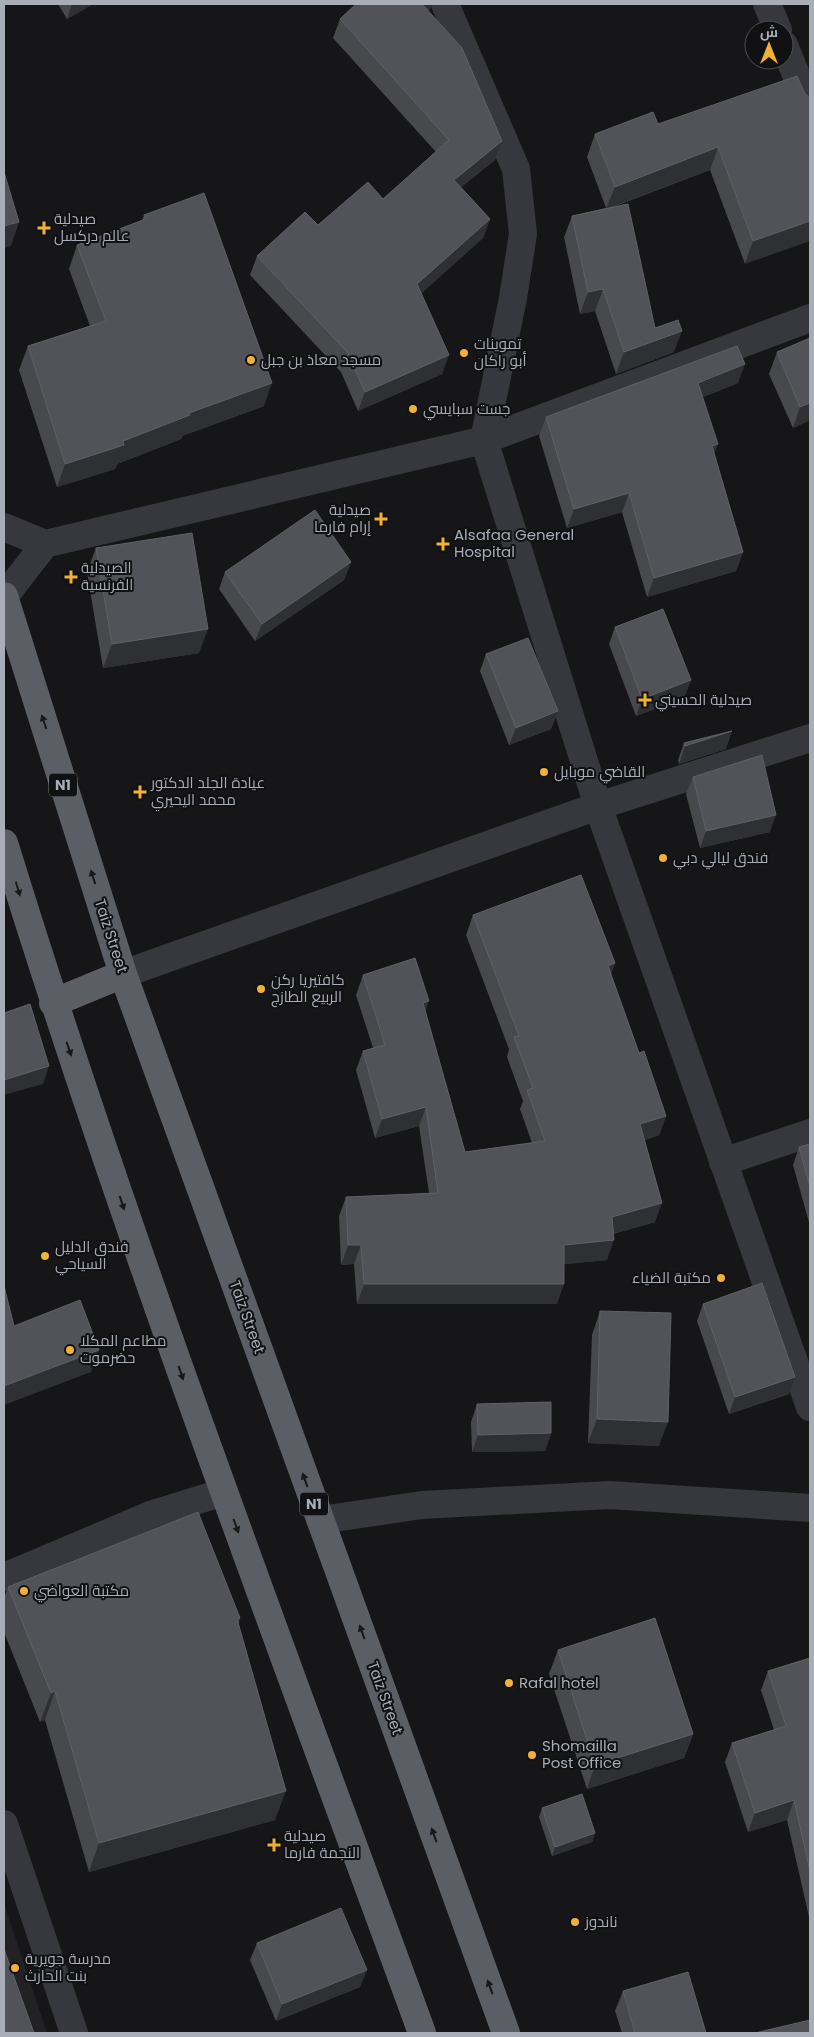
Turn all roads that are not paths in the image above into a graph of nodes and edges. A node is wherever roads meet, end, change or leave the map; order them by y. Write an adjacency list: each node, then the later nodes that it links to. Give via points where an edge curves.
1 (445, 4): 7 (street, via 516,169 523,234)
2 (767, 4): 3 (street)
3 (774, 20)
4 (794, 70): 5 (street)
5 (810, 109)
6 (810, 318): 7 (street)
7 (484, 440): 9 (street); 12 (street)
8 (4, 527): 9 (street)
9 (45, 544): 10 (street)
10 (4, 596): 14 (highway, Taiz Street / N1, one-way to 10)
11 (810, 738): 12 (street)
12 (598, 806): 14 (street); 17 (street)
13 (4, 843): 15 (highway, one-way to 15)
14 (123, 974): 15 (highway); 21 (highway, Taiz Street / N1, one-way to 14)
15 (53, 1003): 19 (highway, one-way to 19)
16 (810, 1133): 17 (street)
17 (724, 1162): 18 (street)
18 (810, 1407)
19 (224, 1492): 22 (street, via 152,1514); 25 (highway, one-way to 25)
20 (810, 1508): 21 (street, via 609,1495 422,1505)
21 (320, 1520): 26 (highway, Taiz Street / N1, one-way to 21)
22 (4, 1577)
23 (4, 1824): 24 (street)
24 (74, 2033)
25 (422, 2033)
26 (506, 2033)

